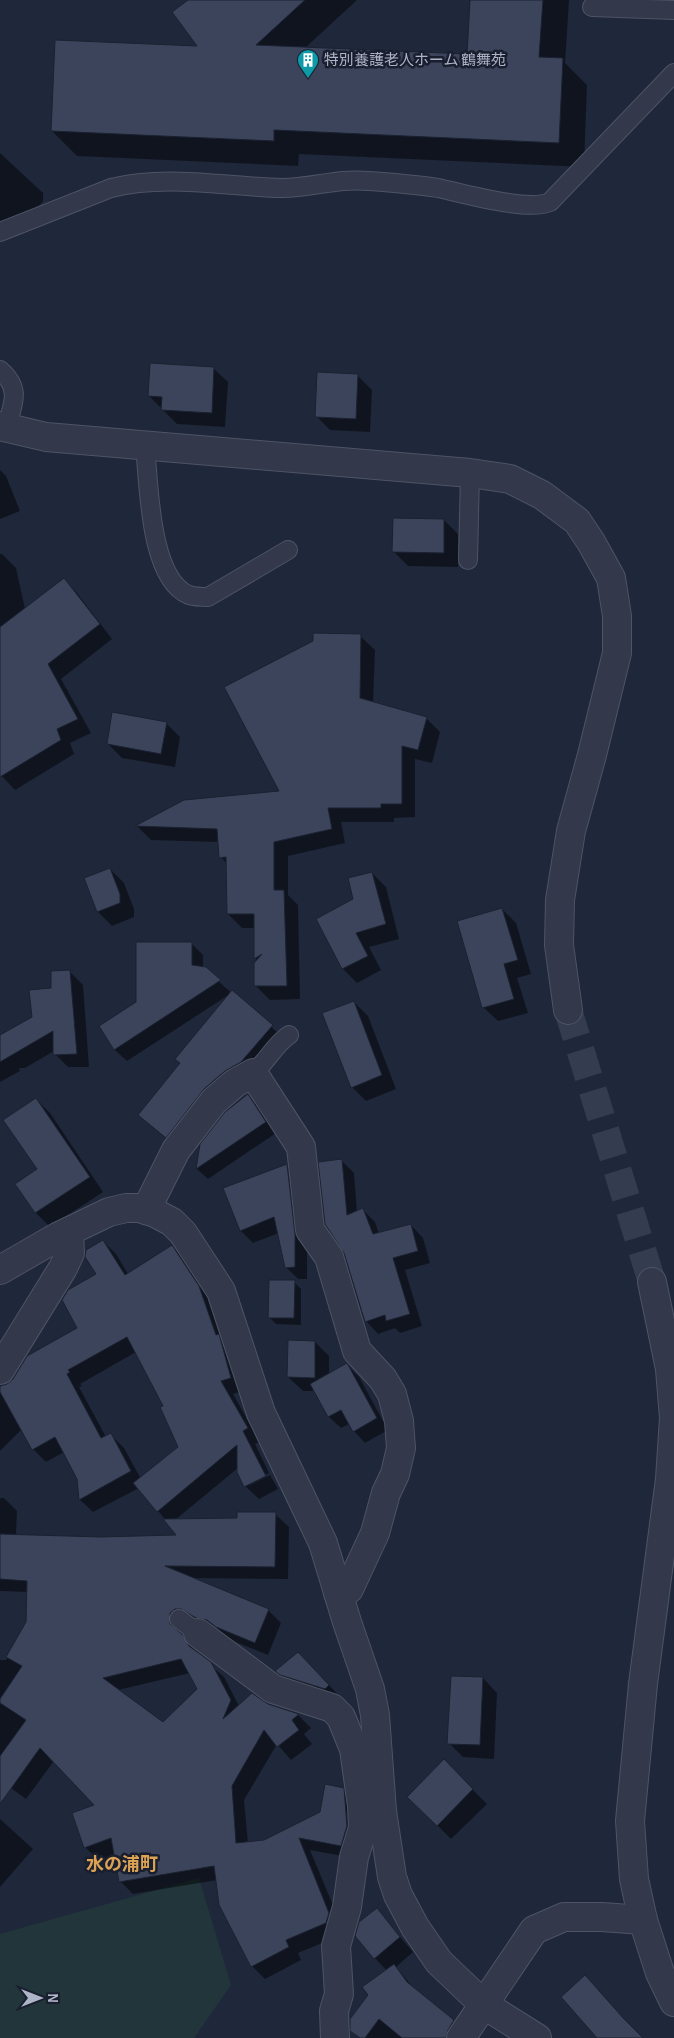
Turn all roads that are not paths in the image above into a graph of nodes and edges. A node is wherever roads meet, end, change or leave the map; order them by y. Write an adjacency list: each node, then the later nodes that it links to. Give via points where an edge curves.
1 (592, 7): 2 (lane)
2 (674, 10)
3 (674, 73): 4 (lane, via 584,168 545,204 361,180 283,188 139,183 111,188)
4 (0, 232)
5 (0, 370): 6 (lane, via 11,379 14,388 14,400)
6 (3, 427): 7 (street, via 46,437)
7 (145, 446): 8 (street); 9 (lane, via 158,550 167,574 182,591 208,596)
8 (470, 473): 10 (lane); 11 (street, via 510,479 542,495 577,521 611,578 617,616 617,653 571,831 560,900 559,945)
9 (288, 550)
10 (468, 560)
11 (568, 1010)
12 (289, 1035): 13 (lane)
13 (253, 1073): 14 (street, via 214,1101 176,1150); 19 (street, via 302,1148 310,1230 330,1258 358,1351 392,1394 399,1422 401,1448 375,1533 349,1589)
14 (146, 1210): 15 (street, via 126,1208 109,1212); 19 (street, via 172,1222 221,1291 261,1413 323,1543)
15 (69, 1232): 16 (street); 18 (street, via 70,1253 63,1268)
16 (0, 1270)
17 (652, 1282): 21 (street, via 670,1369 674,1418 670,1479 643,1684 630,1821 634,1878)
18 (0, 1370)
19 (338, 1593): 23 (street, via 370,1689 382,1811 392,1877 398,1895 439,1962)
20 (189, 1626): 24 (street, via 273,1689 332,1708 341,1717 354,1749 363,1828 336,1946 339,1994 334,2010)
21 (643, 1920): 22 (street, via 660,1973); 23 (street, via 564,1917 534,1930)
22 (674, 2002)
23 (483, 2004): 25 (street); 26 (street)
24 (334, 2038)
25 (460, 2038)
26 (537, 2038)

